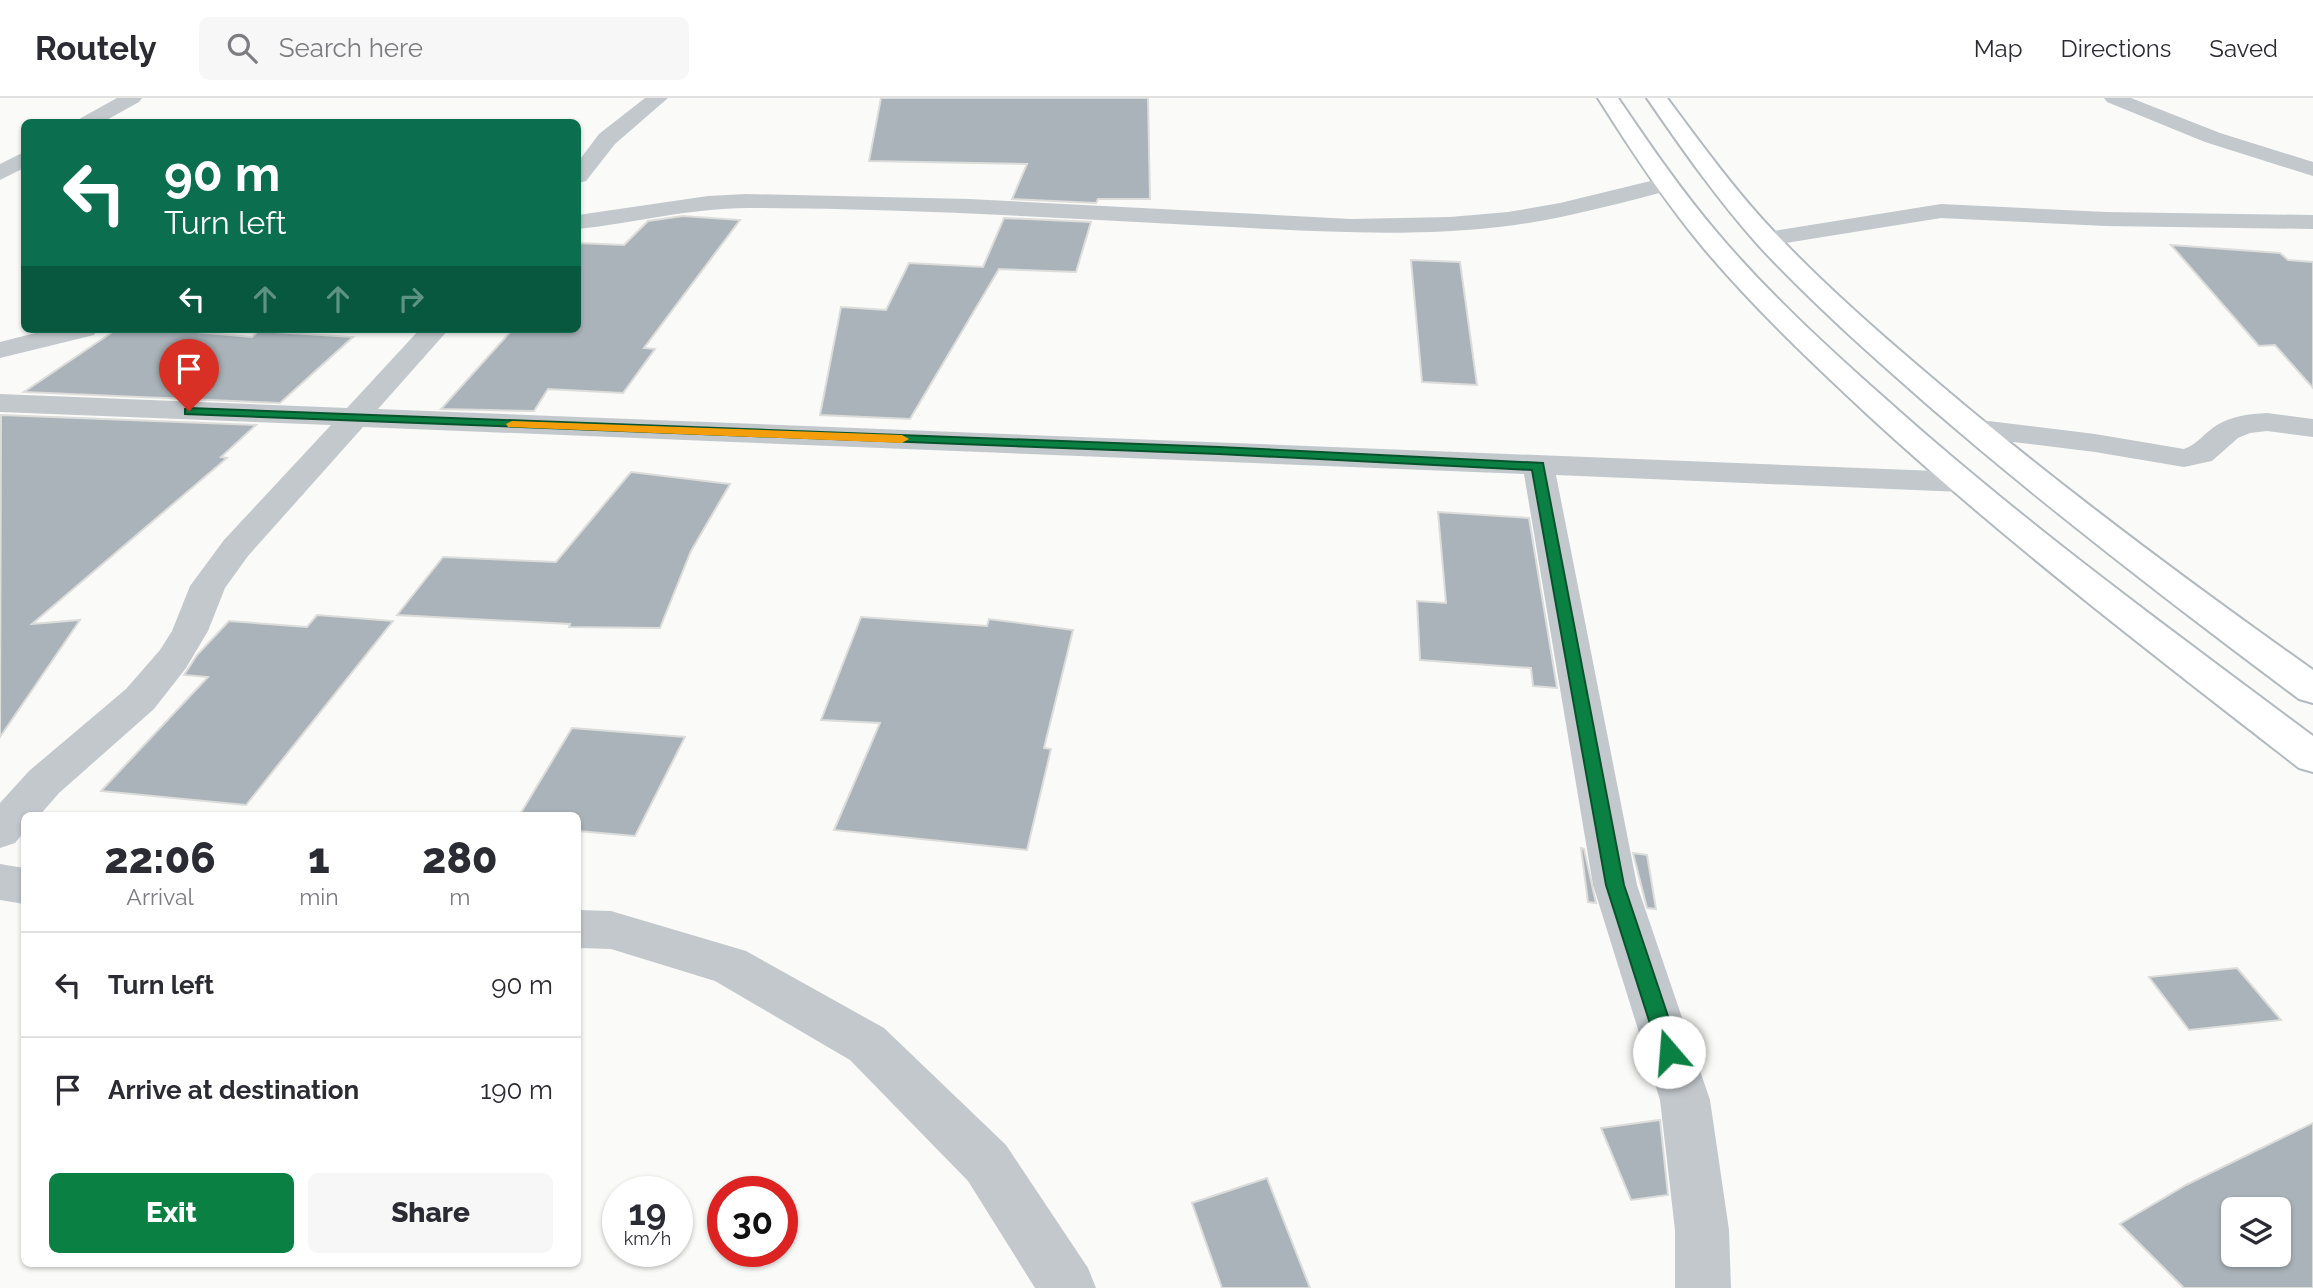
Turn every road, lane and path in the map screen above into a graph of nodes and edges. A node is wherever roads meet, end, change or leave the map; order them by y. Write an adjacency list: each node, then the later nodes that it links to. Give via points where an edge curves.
1 (132, 98): 6 (street)
2 (658, 98): 9 (street, via 607,139)
3 (1608, 98): 11 (main road)
4 (1657, 98): 14 (main road)
5 (2115, 98): 8 (street, via 2196,132)
6 (94, 119)
7 (21, 161): 10 (street)
8 (2313, 169)
9 (581, 172)
10 (0, 173)
11 (1667, 184): 12 (street, via 1534,214 1450,224 1351,226 969,206 746,201); 23 (main road, via 1709,239 1786,323)
12 (581, 222)
13 (2313, 222): 14 (street, via 1941,211)
14 (1767, 239): 20 (main road, via 1850,321)
15 (67, 333): 17 (street)
16 (431, 333): 19 (street)
17 (0, 350)
18 (0, 403): 19 (street)
19 (351, 418): 22 (street); 26 (street, via 220,568 184,640 140,699)
20 (1972, 428): 21 (street, via 2184,458 2201,454 2244,424); 24 (main road, via 2165,582)
21 (2313, 428)
22 (1538, 466): 23 (street); 33 (street, via 1615,885 1685,1100 1702,1230)
23 (1962, 482): 25 (main road, via 2098,594)
24 (2313, 689)
25 (2313, 757)
26 (44, 782): 27 (street); 28 (street)
27 (0, 805)
28 (0, 831)
29 (0, 882): 30 (street)
30 (21, 886)
31 (581, 929): 32 (street, via 611,930 729,965 867,1044 987,1163)
32 (1068, 1288)
33 (1703, 1288)

